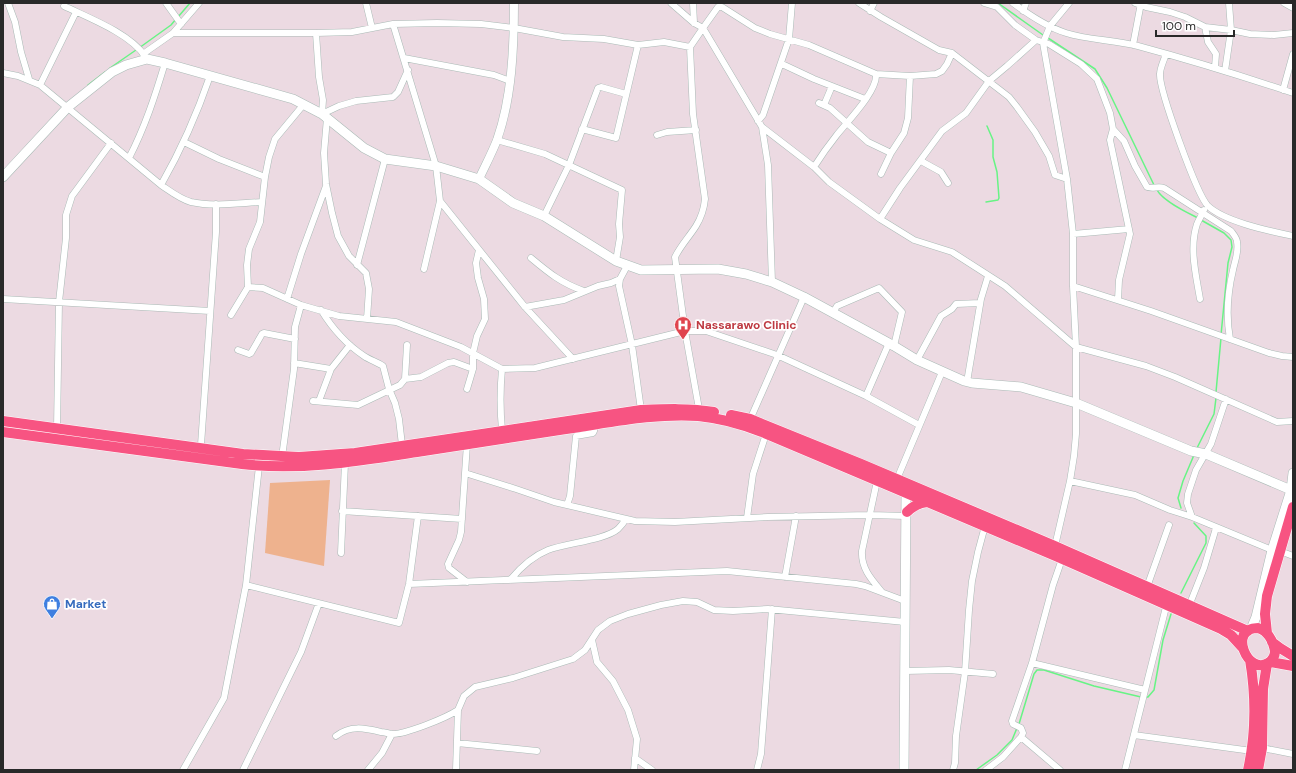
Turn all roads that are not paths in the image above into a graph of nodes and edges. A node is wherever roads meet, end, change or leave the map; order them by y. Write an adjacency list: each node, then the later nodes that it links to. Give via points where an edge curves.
1 (8, 3): 55 (street)
2 (166, 3): 23 (street)
3 (199, 3): 23 (street)
4 (366, 3): 28 (street)
5 (514, 3): 29 (street)
6 (670, 3): 24 (street)
7 (693, 3): 24 (street)
8 (792, 3): 35 (street)
9 (859, 3): 20 (street)
10 (874, 3): 20 (street)
11 (984, 3): 36 (street, via 997,7 1015,25)
12 (1013, 3): 21 (street)
13 (1026, 3): 21 (street)
14 (1069, 3): 26 (street)
15 (1229, 3): 31 (street)
16 (1284, 3): 19 (street)
17 (1139, 4): 27 (street, via 1185,17); 39 (street)
18 (64, 6): 22 (street)
19 (1293, 8)
20 (870, 11): 42 (street, via 939,50)
21 (1023, 11): 26 (street)
22 (76, 12): 41 (street, via 115,32); 58 (street)
23 (179, 21): 32 (street)
24 (694, 23): 30 (street)
25 (393, 24): 28 (street); 29 (street, via 481,24); 45 (street)
26 (1050, 26): 37 (street); 39 (street, via 1067,33)
27 (1205, 27): 31 (street); 48 (street, via 1208,42 1216,54)
28 (372, 28): 33 (street, via 352,32)
29 (514, 28): 38 (street, via 563,37); 56 (street)
30 (703, 28): 35 (street, via 720,6 755,28); 40 (street); 67 (street)
31 (1231, 30): 34 (street, via 1250,34); 50 (street)
32 (173, 33): 33 (street); 41 (street)
33 (316, 33): 66 (street)
34 (1293, 33)
35 (789, 40): 47 (street); 52 (street, via 810,45)
36 (1036, 40): 37 (street); 57 (street)
37 (1043, 42): 71 (street, via 1081,64 1096,79 1110,113); 88 (street)
38 (638, 44): 40 (street, via 664,42); 62 (street)
39 (1133, 45): 43 (street)
40 (690, 47): 72 (street)
41 (142, 52): 46 (main road); 65 (main road)
42 (952, 53): 54 (street, via 942,71 936,74); 57 (street)
43 (1166, 54): 48 (street); 95 (street, via 1160,74 1164,97 1197,187)
44 (1293, 54): 60 (street)
45 (404, 58): 49 (street); 56 (street, via 494,75)
46 (165, 63): 53 (main road); 78 (street, via 154,100)
47 (782, 64): 59 (street); 67 (street, via 763,115)
48 (1215, 67): 50 (street)
49 (408, 70): 66 (street, via 393,97 356,101 340,106); 82 (street)
50 (1226, 70): 60 (street)
51 (3, 73): 55 (street)
52 (876, 74): 54 (street); 63 (street)
53 (210, 76): 64 (main road); 75 (street)
54 (910, 76): 77 (street, via 908,118 904,133)
55 (30, 79): 58 (street)
56 (510, 81): 74 (street, via 505,113)
57 (989, 81): 80 (street, via 966,113 942,131); 88 (street, via 1017,107 1049,156 1055,175)
58 (40, 85): 65 (street)
59 (832, 86): 63 (street); 68 (street, via 822,104)
60 (1283, 90): 61 (street)
61 (1293, 93)
62 (626, 94): 70 (street, via 598,88); 70 (street, via 616,138)
63 (865, 98): 68 (street)
64 (304, 104): 66 (main road); 86 (street, via 276,139)
65 (68, 107): 76 (street); 85 (main road)
66 (324, 116): 79 (main road, via 364,148); 90 (street)
67 (758, 121): 69 (street)
68 (847, 123): 77 (street, via 868,142); 83 (street)
69 (762, 127): 83 (street); 111 (street, via 768,164)
70 (582, 129): 81 (street)
71 (1113, 129): 96 (street, via 1124,141 1145,185 1150,188 1160,186); 99 (street, via 1110,140)
72 (696, 130): 73 (street); 108 (street, via 705,199 696,226 680,247 676,257)
73 (657, 135)
74 (497, 140): 81 (street, via 545,154); 87 (street)
75 (184, 142): 86 (street); 91 (street)
76 (111, 143): 78 (street); 120 (street, via 72,196 66,215)
77 (891, 153): 84 (street)
78 (129, 158): 91 (street)
79 (385, 159): 82 (main road); 105 (street)
80 (921, 161): 89 (street, via 941,172); 98 (street)
81 (569, 165): 97 (street); 104 (street, via 622,190 620,237)
82 (436, 166): 87 (main road); 92 (street)
83 (814, 167): 98 (street)
84 (882, 174)
85 (3, 177)
86 (265, 177): 93 (street)
87 (479, 179): 97 (main road, via 512,203)
88 (1067, 179): 100 (street)
89 (948, 183)
90 (326, 184): 105 (street, via 338,236); 117 (street)
91 (161, 185): 94 (street, via 191,202)
92 (440, 201): 102 (street); 107 (street)
93 (262, 202): 94 (street); 113 (street, via 260,222 249,249)
94 (216, 204): 125 (street)
95 (1207, 205): 96 (street); 101 (street, via 1224,216)
96 (1202, 214): 118 (street, via 1197,224 1194,253); 130 (street, via 1231,231 1237,240 1238,252 1230,296)
97 (544, 216): 104 (main road)
98 (880, 219): 109 (street, via 914,240 952,252)
99 (1129, 229): 100 (street); 119 (street, via 1119,280)
100 (1073, 234): 112 (street)
101 (1293, 236)
102 (479, 250): 123 (street); 138 (street, via 476,263 484,299 485,320 477,336)
103 (531, 258): 114 (street, via 550,274)
104 (616, 260): 106 (main road)
105 (357, 265): 128 (street, via 366,273 369,289)
106 (627, 266): 108 (main road, via 641,270); 110 (street)
107 (424, 269)
108 (677, 271): 111 (main road, via 718,269); 129 (street)
109 (988, 276): 121 (street); 136 (street, via 1005,286)
110 (620, 279): 114 (street); 135 (street, via 619,286)
111 (772, 282): 115 (main road)
112 (1073, 286): 119 (street); 136 (street)
113 (248, 287): 117 (street, via 263,288); 127 (street)
114 (584, 291): 123 (street, via 564,300)
115 (804, 297): 126 (main road); 139 (street)
116 (3, 299): 120 (street)
117 (287, 299): 122 (street)
118 (1200, 299)
119 (1118, 300): 130 (street)
120 (59, 302): 125 (street); 162 (street)
121 (980, 303): 142 (street, via 956,304 941,316); 149 (street)
122 (301, 305): 124 (street); 131 (street, via 295,327)
123 (525, 307): 141 (street)
124 (321, 310): 128 (street, via 339,316); 133 (street, via 338,334)
125 (210, 312): 169 (street)
126 (833, 313): 132 (main road); 132 (street, via 837,306 879,288 902,312)
127 (231, 315)
128 (367, 319): 138 (street, via 396,322)
129 (685, 332): 135 (street); 139 (street, via 706,331); 155 (street)
130 (1228, 338): 140 (street, via 1269,353)
131 (295, 339): 137 (street, via 264,333 251,353); 143 (street)
132 (891, 344): 142 (main road); 152 (street)
133 (350, 345): 144 (street); 150 (street, via 383,366)
134 (407, 345): 148 (street)
135 (632, 345): 141 (street); 156 (street)
136 (1076, 347): 153 (street, via 1146,366); 154 (street)
137 (238, 350)
138 (473, 353): 145 (street); 146 (street)
139 (777, 355): 152 (street); 159 (street)
140 (1293, 357)
141 (573, 359): 145 (street, via 535,368)
142 (917, 360): 147 (main road)
143 (294, 363): 144 (street); 171 (street)
144 (331, 368): 150 (street, via 316,401 358,405)
145 (502, 369): 163 (street)
146 (473, 370): 148 (street, via 454,362 421,377); 151 (street)
147 (942, 372): 149 (main road); 161 (street)
148 (406, 380): 150 (street)
149 (967, 382): 154 (main road, via 1021,387)
150 (389, 389): 168 (street, via 398,414)
151 (467, 389)
152 (866, 396): 161 (street)
153 (1223, 398): 158 (street, via 1277,422); 170 (street, via 1211,444)
154 (1076, 403): 170 (main road, via 1191,451); 179 (street, via 1076,434)
155 (699, 409): 156 (main road); 159 (main road)
156 (642, 410): 163 (main road)
157 (3, 421): 162 (main road)
158 (1293, 421)
159 (748, 423): 160 (main road, via 681,416 642,418); 165 (main road); 177 (main road)
160 (594, 425): 167 (main road); 183 (street, via 592,433 576,436)
161 (919, 425): 177 (street)
162 (57, 429): 166 (main road)
163 (502, 430): 168 (main road)
164 (3, 432): 166 (main road)
165 (766, 434): 178 (main road); 191 (street, via 753,474)
166 (113, 442): 169 (main road); 172 (main road)
167 (467, 444): 173 (main road); 175 (street)
168 (402, 445): 171 (main road, via 324,456)
169 (200, 448): 171 (main road, via 260,456); 172 (street)
170 (1204, 453): 181 (main road); 190 (street, via 1188,494)
171 (282, 456)
172 (200, 459): 174 (main road)
173 (345, 463): 174 (main road, via 298,467); 185 (street)
174 (259, 466): 206 (street)
175 (464, 473): 183 (street); 192 (street)
176 (1293, 473): 181 (main road)
177 (897, 479): 180 (main road)
178 (877, 481): 180 (main road); 186 (street)
179 (1070, 481): 190 (street, via 1135,494); 197 (street)
180 (908, 489): 182 (main road); 187 (main road); 197 (main road)
181 (1292, 491): 198 (main road)
182 (927, 502): 187 (main road, via 914,505); 195 (main road)
183 (567, 505): 193 (street)
184 (1293, 507): 198 (main road)
185 (342, 511): 188 (street); 199 (street)
186 (870, 514): 187 (street); 189 (street); 208 (street, via 862,558 868,576)
187 (906, 514): 210 (main road)
188 (418, 516): 192 (street); 205 (street)
189 (796, 516): 191 (street); 202 (street)
190 (1192, 517): 196 (street)
191 (748, 518): 193 (street, via 646,522)
192 (462, 519): 204 (street, via 459,540 448,564 449,568)
193 (626, 519): 203 (street, via 618,529 604,535 547,551 525,565)
194 (1169, 525): 207 (street)
195 (985, 526): 201 (main road); 225 (street, via 972,581)
196 (1216, 528): 198 (street); 212 (street)
197 (1055, 546): 207 (main road)
198 (1276, 551): 200 (street); 215 (main road, via 1256,617); 216 (main road, via 1266,606)
199 (341, 553)
200 (1293, 556)
201 (1062, 559): 209 (main road); 221 (street)
202 (785, 577): 203 (street, via 727,571); 208 (street, via 856,584)
203 (510, 580): 204 (street)
204 (467, 582): 205 (street)
205 (409, 584): 211 (street, via 399,624)
206 (246, 585): 211 (street); 239 (street, via 224,698)
207 (1147, 587): 209 (main road)
208 (882, 592): 210 (street)
209 (1168, 600): 212 (main road); 218 (main road, via 1231,635); 227 (street)
210 (906, 601): 214 (main road)
211 (319, 603): 240 (street, via 301,652)
212 (1189, 606): 215 (main road)
213 (772, 610): 214 (street); 217 (street, via 714,610 697,602 683,601 655,606 610,621 598,630); 245 (street, via 761,754)
214 (905, 622): 224 (main road)
215 (1249, 630): 216 (main road, via 1261,629); 218 (main road, via 1242,638)
216 (1269, 637): 219 (main road); 222 (main road, via 1275,653)
217 (592, 640): 228 (street, via 585,650 573,659 475,687 464,696); 238 (street, via 597,662 613,681 628,710 637,739)
218 (1242, 647): 220 (main road)
219 (1293, 656)
220 (1250, 660): 222 (main road, via 1259,666); 236 (main road, via 1254,704)
221 (1032, 663): 227 (street); 232 (street, via 1012,720 1022,733)
222 (1268, 663): 223 (main road); 234 (main road, via 1263,689)
223 (1293, 666)
224 (905, 671): 225 (street); 246 (main road)
225 (965, 672): 226 (street); 247 (street)
226 (993, 674)
227 (1144, 693): 230 (street)
228 (458, 710): 229 (street, via 446,717); 233 (street)
229 (392, 734): 231 (street, via 356,727 342,731); 241 (street, via 382,753)
230 (1134, 735): 236 (street); 250 (street)
231 (336, 736)
232 (1021, 737): 248 (street, via 1003,758); 249 (street)
233 (457, 743): 235 (street); 242 (street)
234 (1262, 748): 237 (street); 252 (main road)
235 (536, 751)
236 (1252, 751): 251 (main road)
237 (1293, 754)
238 (635, 758): 243 (street); 244 (street)
239 (183, 770)
240 (243, 770)
241 (368, 770)
242 (456, 770)
243 (634, 770)
244 (652, 770)
245 (757, 770)
246 (904, 770)
247 (953, 770)
248 (986, 770)
249 (1060, 770)
250 (1126, 770)
251 (1248, 770)
252 (1258, 770)

